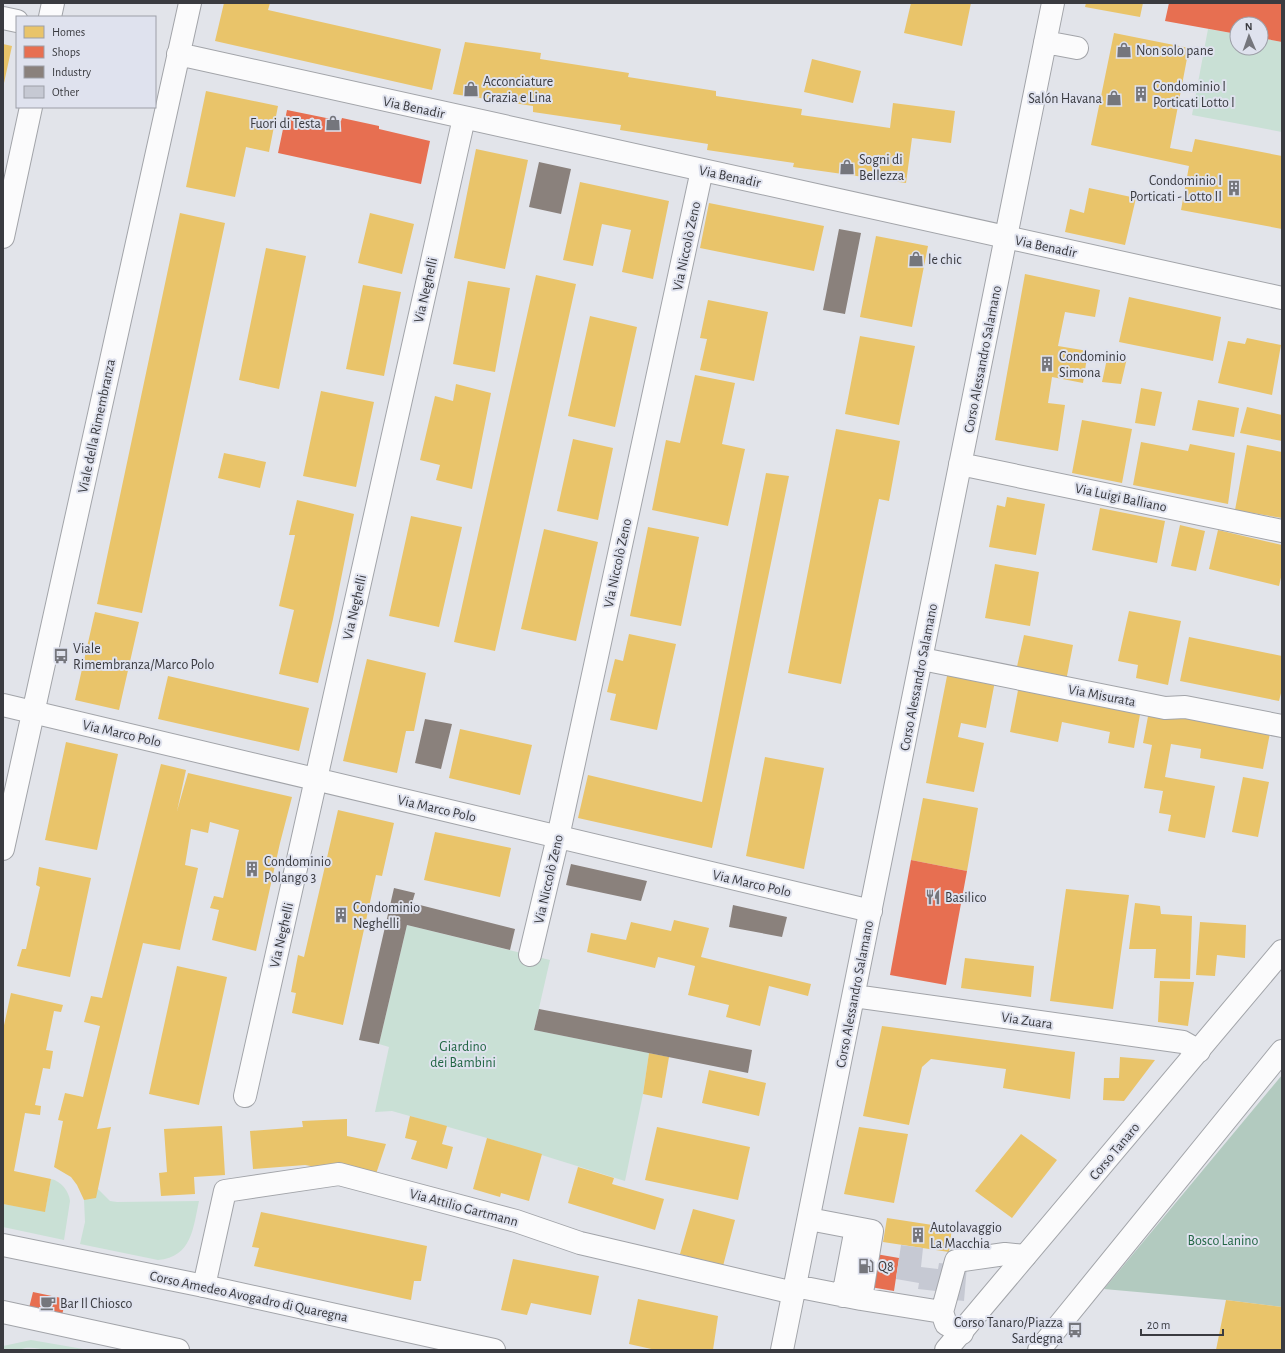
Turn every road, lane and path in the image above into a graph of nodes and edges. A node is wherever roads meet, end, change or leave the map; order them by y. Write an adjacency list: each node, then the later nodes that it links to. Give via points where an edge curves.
1 (53, 3): 4 (street)
2 (190, 3): 9 (street, Viale della Rimembranza)
3 (1053, 3): 7 (street, Corso Alessandro Salamano)
4 (50, 16)
5 (3, 18): 6 (street)
6 (16, 21)
7 (1045, 42): 8 (street); 14 (street, Corso Alessandro Salamano)
8 (1077, 48)
9 (178, 54): 11 (street, Via Benadir); 20 (street, Viale della Rimembranza)
10 (31, 108): 13 (street)
11 (464, 118): 12 (street, Via Benadir); 22 (street, Via Neghelli)
12 (702, 170): 14 (street, Via Benadir); 23 (street, Via Niccolò Zeno)
13 (3, 237)
14 (1006, 237): 15 (street, Via Benadir); 16 (street, Corso Alessandro Salamano)
15 (1282, 298)
16 (960, 464): 17 (street, Via Luigi Balliano); 18 (street, Corso Alessandro Salamano)
17 (1282, 531)
18 (922, 659): 21 (street, Via Misurata, via 1165,708 1185,707); 25 (street, Corso Alessandro Salamano)
19 (3, 705): 20 (street, Via Marco Polo)
20 (33, 712): 22 (street, Via Marco Polo); 24 (street, Viale della Rimembranza)
21 (1282, 726)
22 (316, 779): 23 (street, Via Marco Polo); 31 (street, Via Neghelli)
23 (558, 837): 25 (street, Via Marco Polo); 27 (street, Via Niccolò Zeno)
24 (3, 849)
25 (871, 911): 28 (street, Corso Alessandro Salamano)
26 (1282, 951): 29 (street, Corso Tanaro)
27 (530, 955)
28 (854, 996): 29 (street, Via Zuara, via 1183,1042); 32 (street, Corso Alessandro Salamano)
29 (1199, 1051): 34 (street, Corso Tanaro)
30 (1282, 1051): 45 (street)
31 (245, 1096)
32 (809, 1219): 36 (street, Corso Alessandro Salamano); 37 (street, via 872,1231)
33 (3, 1245): 35 (street, Corso Amedeo Avogadro di Quaregna)
34 (1025, 1256): 39 (street, via 1005,1254 956,1261); 40 (street, Corso Tanaro)
35 (204, 1286): 36 (street, Via Attilio Gartmann, via 225,1191 339,1174 516,1221 580,1243); 42 (street, Corso Amedeo Avogadro di Quaregna)
36 (794, 1290): 37 (street); 43 (street, Corso Alessandro Salamano)
37 (852, 1297): 39 (street)
38 (3, 1312): 41 (street)
39 (942, 1312): 40 (street, via 946,1324)
40 (962, 1332): 44 (street, Corso Tanaro)
41 (178, 1350)
42 (494, 1350)
43 (782, 1350)
44 (946, 1350)
45 (1039, 1350)

